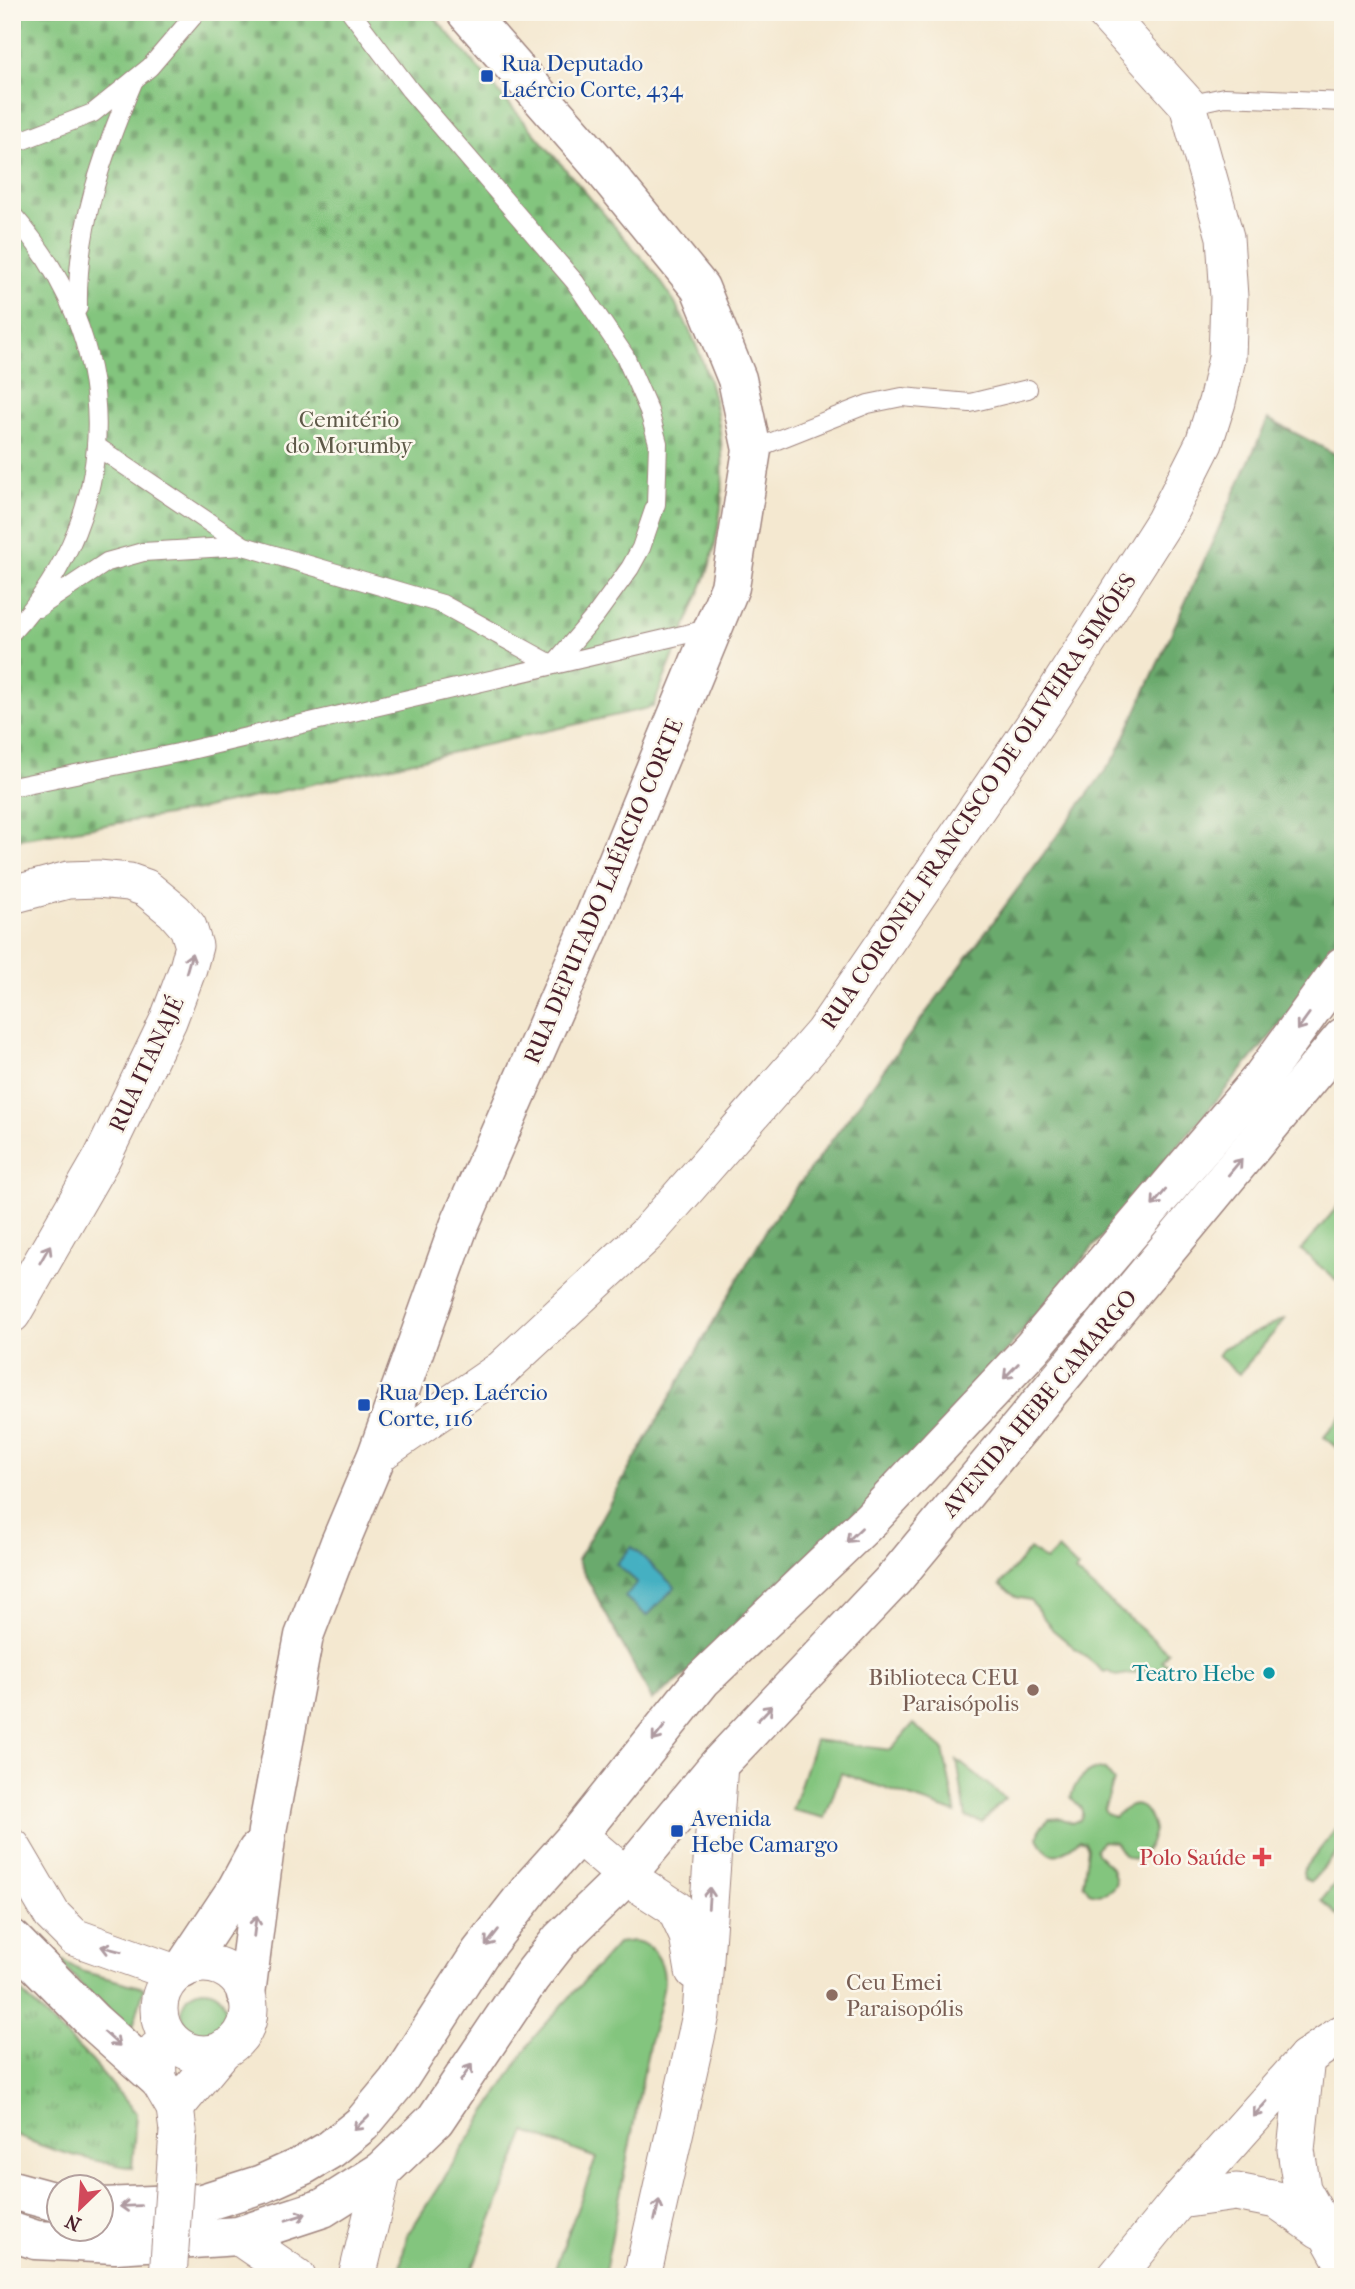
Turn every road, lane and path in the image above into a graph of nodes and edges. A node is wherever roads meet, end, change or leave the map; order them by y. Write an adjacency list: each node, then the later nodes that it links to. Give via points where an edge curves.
1 (197, 12): 5 (lane)
2 (351, 12): 18 (lane, via 410,90 575,282 625,356 649,411 658,443 657,480 656,504 645,537 630,568)
3 (466, 12): 13 (main road, RUA DEPUTADO LAÉRCIO CORTE, via 700,288 737,379)
4 (1104, 12): 7 (street, RUA CORONEL FRANCISCO DE OLIVEIRA SIMÕES)
5 (134, 80): 8 (lane, via 93,113); 10 (lane, via 87,214 79,266)
6 (1343, 102): 7 (lane, via 1224,97)
7 (1188, 105): 24 (street, RUA CORONEL FRANCISCO DE OLIVEIRA SIMÕES, via 1226,237 1227,358 1204,443 1164,522 1045,709 822,1033 646,1235 502,1369)
8 (12, 142)
9 (12, 214): 10 (lane, via 54,267)
10 (78, 319): 12 (lane, via 93,372)
11 (1028, 389): 13 (lane, via 970,403 902,397 868,404)
12 (96, 446): 14 (lane); 15 (lane, via 82,518 51,584)
13 (752, 450): 16 (main road, RUA DEPUTADO LAÉRCIO CORTE, via 730,587)
14 (244, 546): 15 (lane, via 143,552 107,562); 18 (lane, via 442,604)
15 (29, 614): 17 (lane)
16 (712, 628): 18 (lane); 24 (main road, RUA DEPUTADO LAÉRCIO CORTE, via 591,925 459,1226)
17 (12, 632)
18 (553, 665): 19 (lane)
19 (12, 787)
20 (12, 895): 23 (street, RUA ITANAJÉ, one-way to 20, via 102,1158 168,1021 194,946 188,927 174,911 146,888 129,882 68,880)
21 (1343, 966): 27 (main road, AVENIDA HEBE CAMARGO, one-way to 27, via 1263,1076 1032,1348 870,1518 702,1680)
22 (1343, 1037): 25 (main road, AVENIDA HEBE CAMARGO, one-way to 22, via 895,1578)
23 (12, 1314)
24 (377, 1455): 26 (main road, RUA DEPUTADO LAÉRCIO CORTE, via 304,1636)
25 (719, 1763): 29 (main road, AVENIDA HEBE CAMARGO); 33 (street, one-way to 25)
26 (267, 1831): 31 (main road, RUA DEPUTADO LAÉRCIO CORTE, via 237,1888); 32 (main road, RUA DEPUTADO LAÉRCIO CORTE, one-way to 26)
27 (578, 1835): 29 (street); 43 (main road, AVENIDA HEBE CAMARGO, one-way to 43, via 480,1953 397,2082 362,2124 331,2149 262,2184 202,2203)
28 (12, 1847): 31 (street, one-way to 28, via 74,1937 52,1914)
29 (626, 1876): 33 (street, via 674,1908 688,1936); 39 (main road, AVENIDA HEBE CAMARGO, one-way to 29, via 435,2120 560,1940)
30 (12, 1939): 38 (main road, one-way to 38)
31 (179, 1971): 32 (street, via 198,1964 213,1965 239,1980); 34 (street, via 162,1990)
32 (246, 1994): 36 (street, via 247,2022)
33 (701, 2015): 50 (street, one-way to 33)
34 (160, 2020): 36 (street, via 166,2034 189,2051); 38 (street, via 157,2057)
35 (1343, 2033): 37 (street)
36 (225, 2048): 38 (street)
37 (1306, 2058): 42 (street, one-way to 42); 46 (street, via 1296,2150 1302,2189)
38 (170, 2106): 47 (street, bridge)
39 (383, 2170): 45 (main road, AVENIDA HEBE CAMARGO, one-way to 39, via 323,2208); 49 (street)
40 (12, 2190): 41 (main road)
41 (46, 2199)
42 (1179, 2200): 46 (street, via 1236,2192 1277,2200); 51 (street)
43 (116, 2206)
44 (12, 2232): 45 (main road, AVENIDA HEBE CAMARGO, via 36,2240 114,2244)
45 (238, 2236): 48 (street)
46 (1336, 2250)
47 (168, 2277)
48 (297, 2277)
49 (357, 2277)
50 (642, 2277)
51 (1116, 2277)

